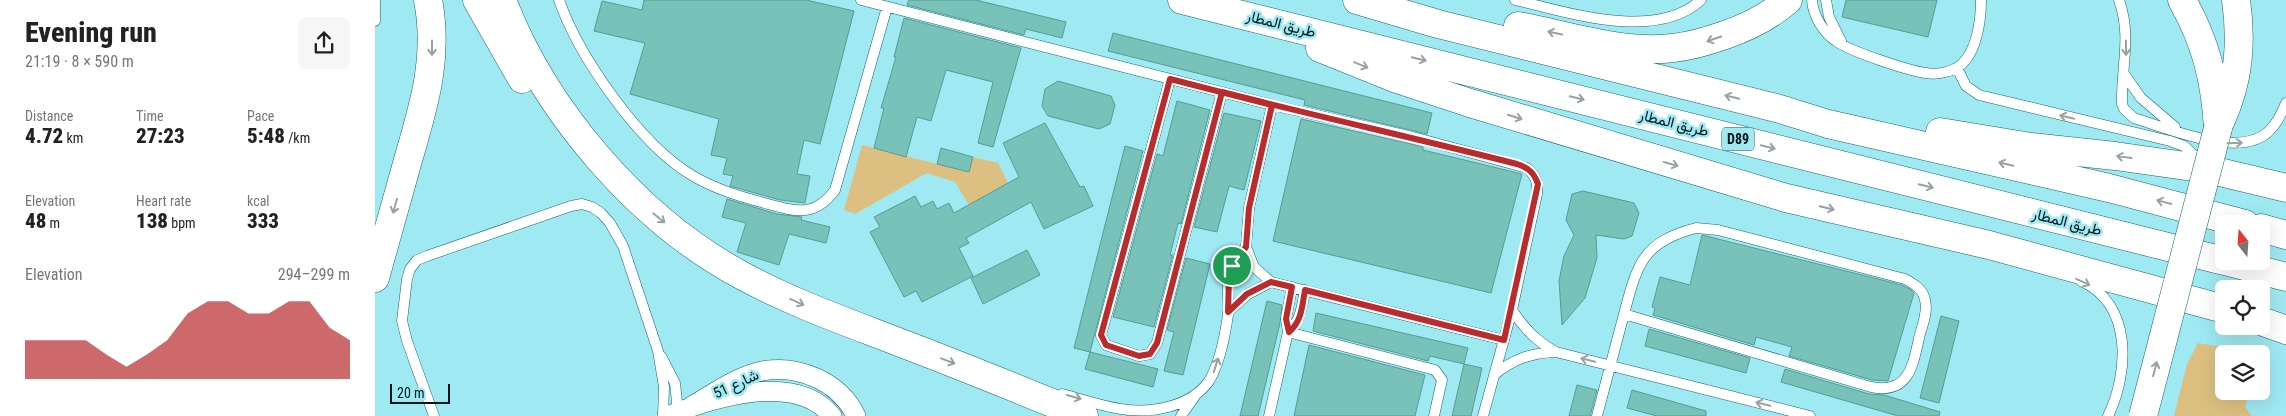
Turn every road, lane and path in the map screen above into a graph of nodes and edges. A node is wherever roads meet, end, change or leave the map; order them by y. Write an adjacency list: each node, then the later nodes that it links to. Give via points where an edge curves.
1 (428, 0): 45 (main road, one-way to 45, via 433,53 429,87)
2 (477, 0): 27 (main road, via 486,19)
3 (502, 0): 27 (main road)
4 (559, 0): 18 (lane, via 576,41 593,68 643,133 667,156 716,188 802,211 815,209 835,190)
5 (861, 0): 18 (lane)
6 (1182, 0): 20 (main road, طريق المطار / D89)
7 (1357, 0): 22 (main road)
8 (1515, 0): 9 (lane, via 1624,22 1662,18 1681,12)
9 (1701, 0)
10 (1788, 0): 23 (main road, via 1763,19)
11 (1812, 0): 24 (lane, via 1819,23)
12 (1826, 0): 24 (lane, via 1829,17)
13 (1981, 0): 25 (lane, via 1973,48)
14 (2119, 0): 26 (lane, one-way to 26, via 2126,25)
15 (2182, 0): 33 (main road, via 2197,26 2209,59)
16 (2236, 0): 33 (main road, via 2240,29 2239,63 2231,96)
17 (375, 1): 21 (lane)
18 (887, 7): 28 (lane)
19 (1761, 7): 23 (lane)
20 (1253, 17): 40 (main road, one-way to 40, via 1397,79 1557,130 1787,198); 42 (main road, طريق المطار / D89, one-way to 42)
21 (375, 21)
22 (1438, 24): 23 (main road, one-way to 22, via 1673,48 1637,48 1490,21); 32 (main road, one-way to 22)
23 (1741, 30)
24 (1844, 46): 25 (lane, via 1927,74)
25 (1957, 68): 35 (lane, one-way to 25, via 2185,146 1979,95 1966,86)
26 (2124, 74): 34 (lane, via 2153,110); 34 (lane, via 2122,104 2129,114)
27 (531, 78): 61 (main road, one-way to 61, via 633,197 685,239 740,275 798,303)
28 (1170, 79): 29 (lane); 29 (lane, via 1101,335 1106,345 1139,356 1150,354 1157,343)
29 (1222, 92): 31 (lane)
30 (2286, 103): 34 (lane, one-way to 30, via 2214,141 2249,142 2266,134 2277,122)
31 (1272, 105): 41 (lane, via 1249,208); 50 (lane, via 1413,137 1527,168 1538,184 1537,194)
32 (1780, 109): 35 (main road, one-way to 32, via 2031,147); 37 (main road, one-way to 32, via 2109,188 1829,124)
33 (2218, 128): 75 (main road, one-way to 33, bridge)
34 (2184, 132)
35 (2207, 169): 36 (main road)
36 (2286, 188)
37 (2215, 216)
38 (2270, 230): 39 (main road)
39 (2286, 234)
40 (1989, 246): 49 (main road); 74 (lane, one-way to 74, via 2024,262 2070,276 2090,285 2105,298 2115,315 2123,357 2121,379)
41 (1246, 247): 46 (lane, via 1254,267); 51 (lane, via 1232,266)
42 (2215, 259)
43 (2259, 270): 44 (main road, طريق المطار / D89)
44 (2286, 277)
45 (375, 278)
46 (1271, 282): 47 (lane); 51 (lane, via 1247,294)
47 (1292, 287): 48 (lane); 55 (lane, via 1286,319)
48 (1305, 290): 55 (lane, via 1301,315); 56 (lane)
49 (2215, 307)
50 (1512, 310): 56 (lane); 58 (lane, via 1530,335)
51 (1228, 312): 62 (lane, one-way to 51, via 1215,370)
52 (1624, 314): 52 (lane, via 1640,263 1667,238 1696,228 1719,230 1905,279 1916,284 1925,300 1926,311 1905,379 1896,387 1883,389); 59 (lane)
53 (2270, 324): 54 (main road)
54 (2286, 330)
55 (1289, 332): 69 (lane); 70 (lane, via 1435,370 1442,380)
56 (1504, 340): 60 (lane)
57 (658, 351): 63 (lane, via 664,387); 63 (lane, via 675,383); 64 (lane, via 617,234 592,207 582,204 571,206 427,256 417,260 410,269 402,311 404,331)
58 (1556, 352): 59 (lane, one-way to 58); 60 (lane, via 1539,352 1523,357)
59 (1611, 365): 72 (lane); 73 (lane, one-way to 59)
60 (1494, 375): 71 (lane)
61 (993, 378): 62 (lane, one-way to 62, via 1109,407 1138,411 1168,407); 67 (main road)
62 (1197, 394): 68 (lane)
63 (675, 413): 65 (street, شارع 51, via 759,390 779,390 814,402); 66 (street, شارع 51, via 739,379 762,371 786,370 824,381 839,393)
64 (434, 416)
65 (832, 416)
66 (856, 416)
67 (1082, 416)
68 (1181, 416)
69 (1269, 416)
70 (1434, 416)
71 (1483, 416)
72 (1597, 416)
73 (1810, 416)
74 (2107, 416)
75 (2143, 416)

